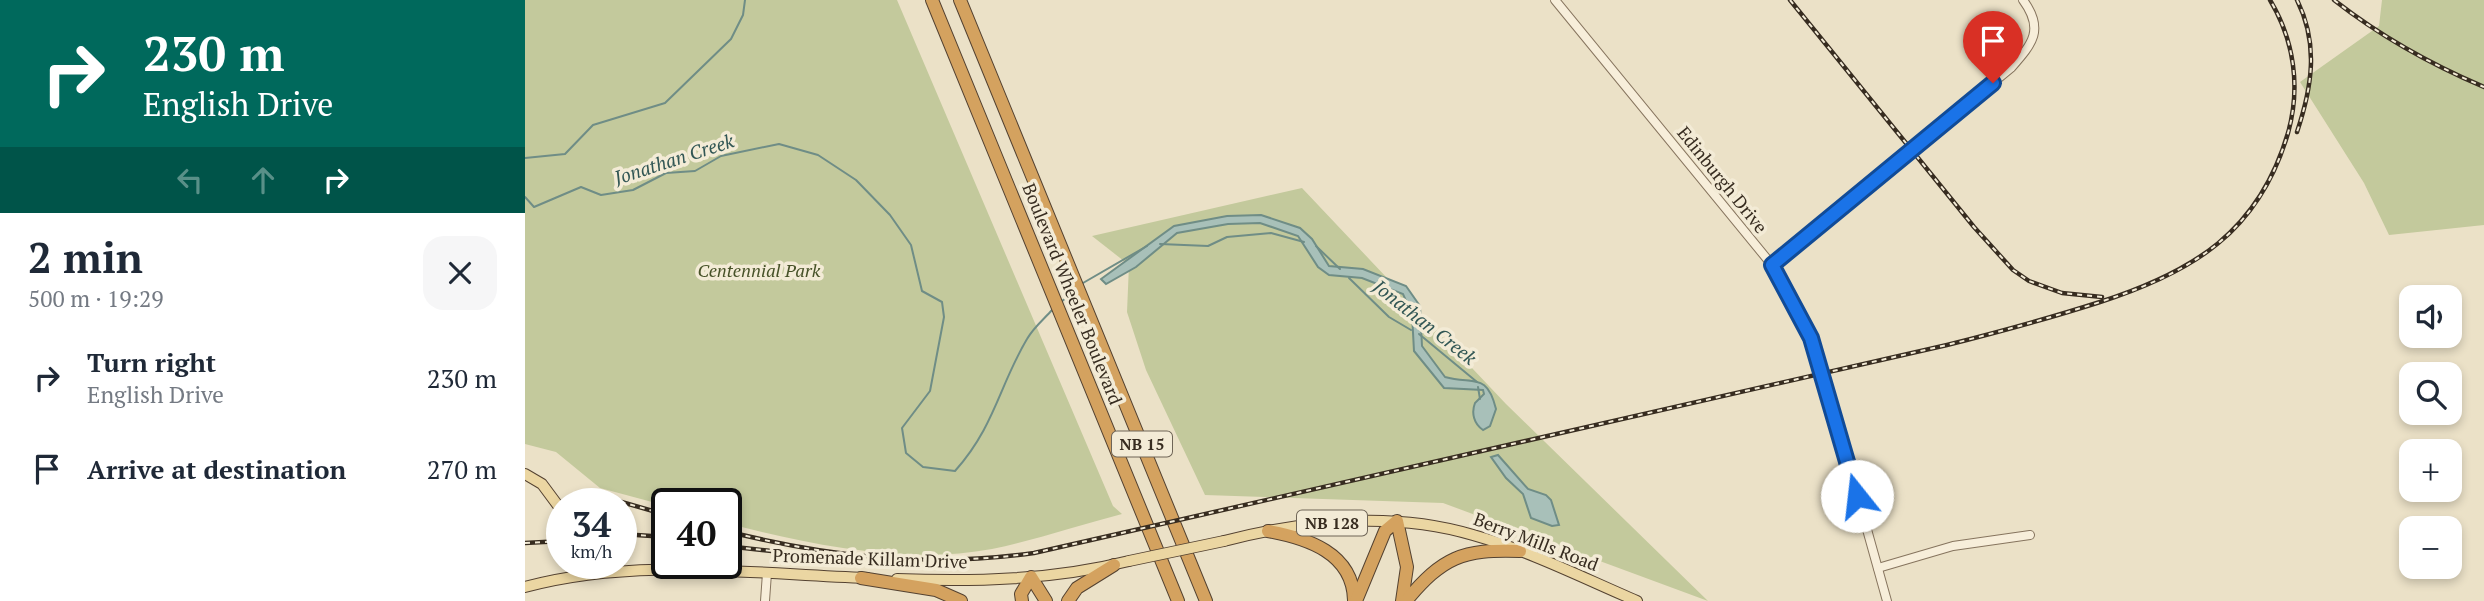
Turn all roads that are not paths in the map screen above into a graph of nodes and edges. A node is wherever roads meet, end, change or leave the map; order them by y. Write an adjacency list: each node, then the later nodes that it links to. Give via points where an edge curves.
1 (932, 0): 27 (highway, Boulevard Wheeler Boulevard / NB 15)
2 (960, 0): 21 (highway, Boulevard Wheeler Boulevard / NB 15)
3 (1555, 0): 5 (street, Edinburgh Drive)
4 (2023, 0): 5 (street, via 2031,10 2033,42 2011,68)
5 (1772, 265): 14 (street, Edinburgh Drive, via 1811,338)
6 (525, 474): 7 (main road)
7 (546, 489)
8 (1397, 521): 9 (main road, Berry Mills Road / NB 128); 11 (main road, Berry Mills Road / NB 128, via 1452,530); 28 (highway, via 1385,531); 29 (highway, via 1407,567)
9 (1268, 531): 12 (main road, Berry Mills Road / NB 128, bridge); 28 (highway, via 1302,537 1324,548 1342,564 1354,584)
10 (2030, 535): 14 (street, via 1953,546)
11 (1520, 551): 29 (highway, via 1480,549 1458,556 1435,570); 30 (main road, Berry Mills Road / NB 128)
12 (1170, 552): 13 (main road, Promenade Killam Drive / NB 128, bridge)
13 (1114, 565): 17 (main road, Promenade Killam Drive / NB 128); 26 (highway, via 1077,588)
14 (1878, 568): 31 (street, Edinburgh Drive)
15 (637, 570): 16 (main road, Promenade Killam Drive / NB 128)
16 (768, 573): 18 (main road, Promenade Killam Drive / NB 128); 22 (street)
17 (1031, 577): 18 (main road, Promenade Killam Drive / NB 128, via 980,581); 24 (highway); 25 (highway)
18 (861, 578): 23 (highway, via 936,590)
19 (550, 579): 20 (main road, Promenade Killam Drive / NB 128)
20 (525, 587)
21 (1206, 599)
22 (765, 601)
23 (961, 601)
24 (1022, 601)
25 (1047, 601)
26 (1068, 601)
27 (1176, 601)
28 (1355, 601)
29 (1404, 601)
30 (1635, 601)
31 (1887, 601)

